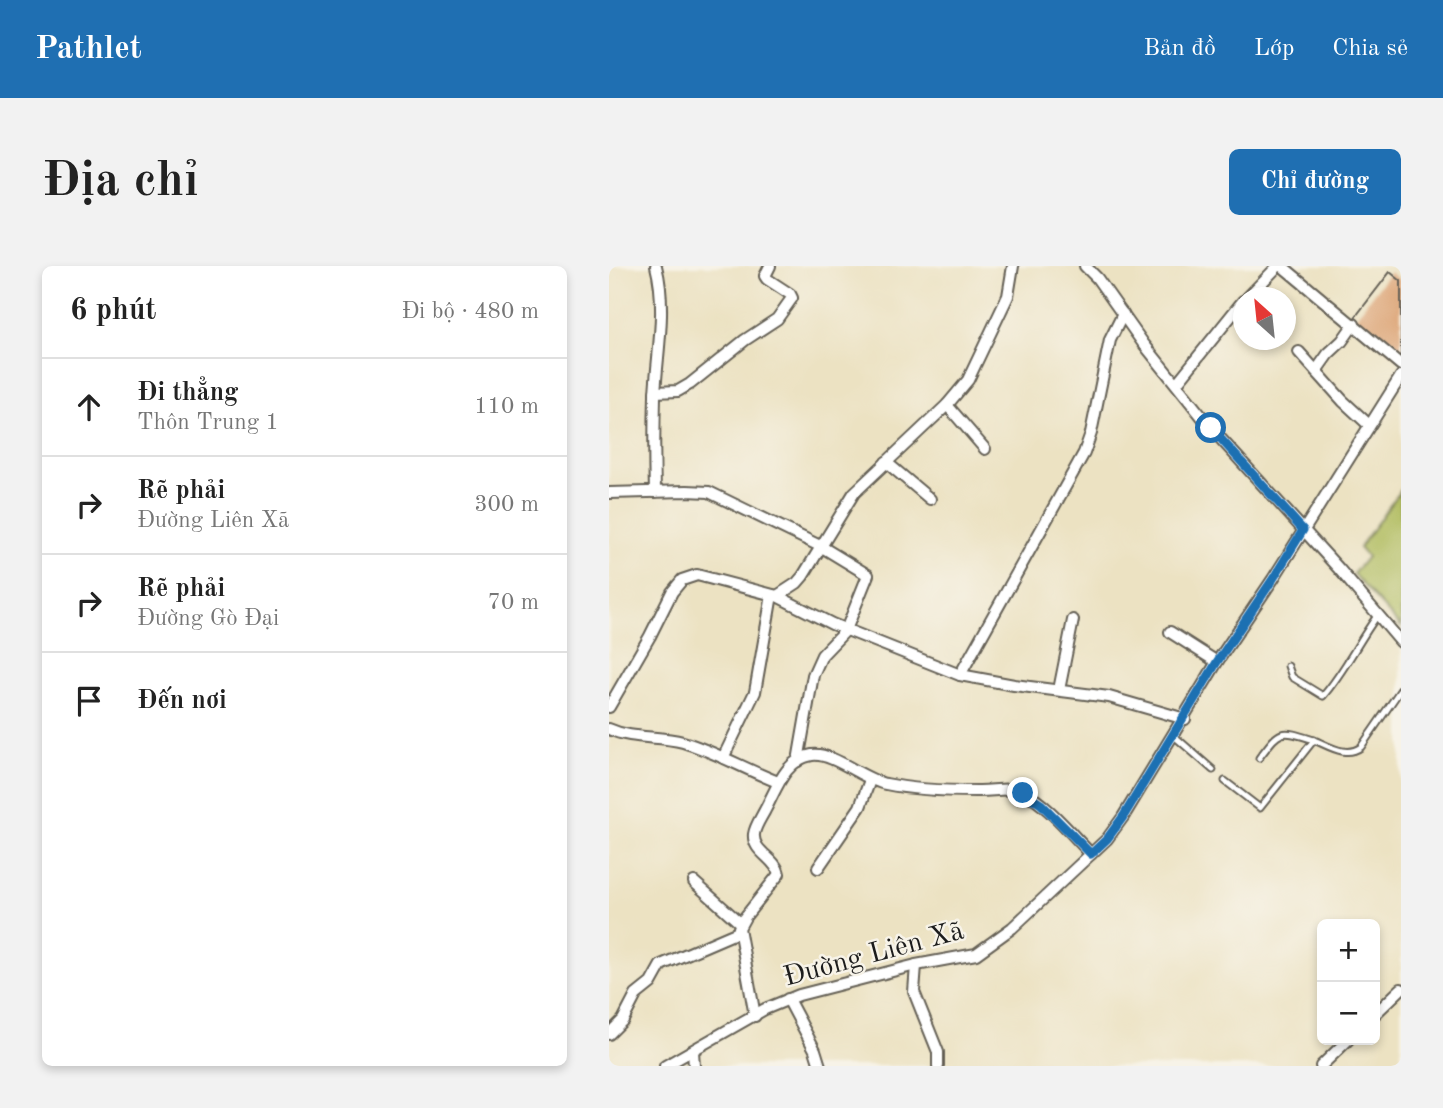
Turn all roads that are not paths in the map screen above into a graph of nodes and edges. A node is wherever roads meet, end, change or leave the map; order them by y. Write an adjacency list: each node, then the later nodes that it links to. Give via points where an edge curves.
1 (656, 266): 15 (street, via 660,297)
2 (770, 266): 15 (street, via 767,279 792,298 777,319 682,390)
3 (1013, 266): 16 (street, via 1008,296 987,341 968,380)
4 (1085, 266): 7 (street)
5 (1280, 266): 6 (street); 9 (street)
6 (1258, 287)
7 (1123, 314): 14 (street); 33 (street, via 1110,340 1084,453)
8 (1233, 314): 14 (street)
9 (1354, 324): 11 (street); 12 (street)
10 (1299, 352): 12 (street)
11 (1401, 365)
12 (1316, 371): 17 (street)
13 (1401, 376): 17 (street, Đường Liên Xã)
14 (1177, 383): 23 (street)
15 (655, 392): 20 (street)
16 (947, 405): 18 (street); 19 (street)
17 (1369, 425): 23 (street, Đường Liên Xã)
18 (985, 449)
19 (886, 462): 22 (street); 24 (street, via 854,493)
20 (655, 492): 21 (street); 24 (street, via 709,492)
21 (609, 494)
22 (930, 499)
23 (1303, 530): 26 (street); 31 (street, Đường Liên Xã)
24 (823, 547): 25 (street, via 797,583); 28 (street, via 868,575)
25 (774, 595): 28 (street); 36 (street, via 697,575 682,580); 41 (street, via 755,692)
26 (1377, 616): 30 (street); 32 (lane, via 1323,696 1292,677)
27 (1073, 620): 35 (street)
28 (846, 630): 33 (street); 43 (street, via 823,654 813,676)
29 (1170, 632): 31 (street)
30 (1401, 642)
31 (1217, 662): 37 (street, Đường Liên Xã)
32 (1288, 666)
33 (960, 675): 35 (street)
34 (1401, 689): 40 (lane, via 1353,753)
35 (1059, 690): 37 (street, via 1126,700)
36 (609, 707)
37 (1185, 719): 39 (street, Đường Liên Xã)
38 (609, 729): 41 (street, via 680,741)
39 (1172, 734): 44 (lane); 48 (street, Đường Liên Xã, via 1123,817)
40 (1314, 740): 42 (lane, via 1285,732 1277,735); 46 (lane, via 1260,808)
41 (723, 758): 47 (street)
42 (1259, 758)
43 (797, 761): 45 (street, via 818,755); 47 (street)
44 (1213, 770)
45 (870, 780): 48 (street, via 903,787 1004,788 1023,793 1041,804); 49 (street, via 860,807)
46 (1225, 781)
47 (778, 782): 51 (street, via 754,833 756,845 779,874)
48 (1091, 854): 52 (street, Đường Liên Xã, via 991,945 967,957)
49 (818, 868)
50 (694, 882): 51 (street)
51 (739, 927): 56 (street); 57 (street, via 661,965)
52 (916, 965): 54 (street, Đường Liên Xã); 63 (street, via 914,992 938,1052)
53 (1401, 989): 55 (street)
54 (788, 999): 56 (street, Đường Liên Xã); 62 (street)
55 (1380, 1009)
56 (755, 1016): 59 (street, Đường Liên Xã)
57 (609, 1034)
58 (1343, 1045): 64 (street)
59 (693, 1051): 60 (street, Đường Liên Xã); 61 (street)
60 (665, 1066)
61 (694, 1066)
62 (820, 1066)
63 (938, 1066)
64 (1321, 1066)

